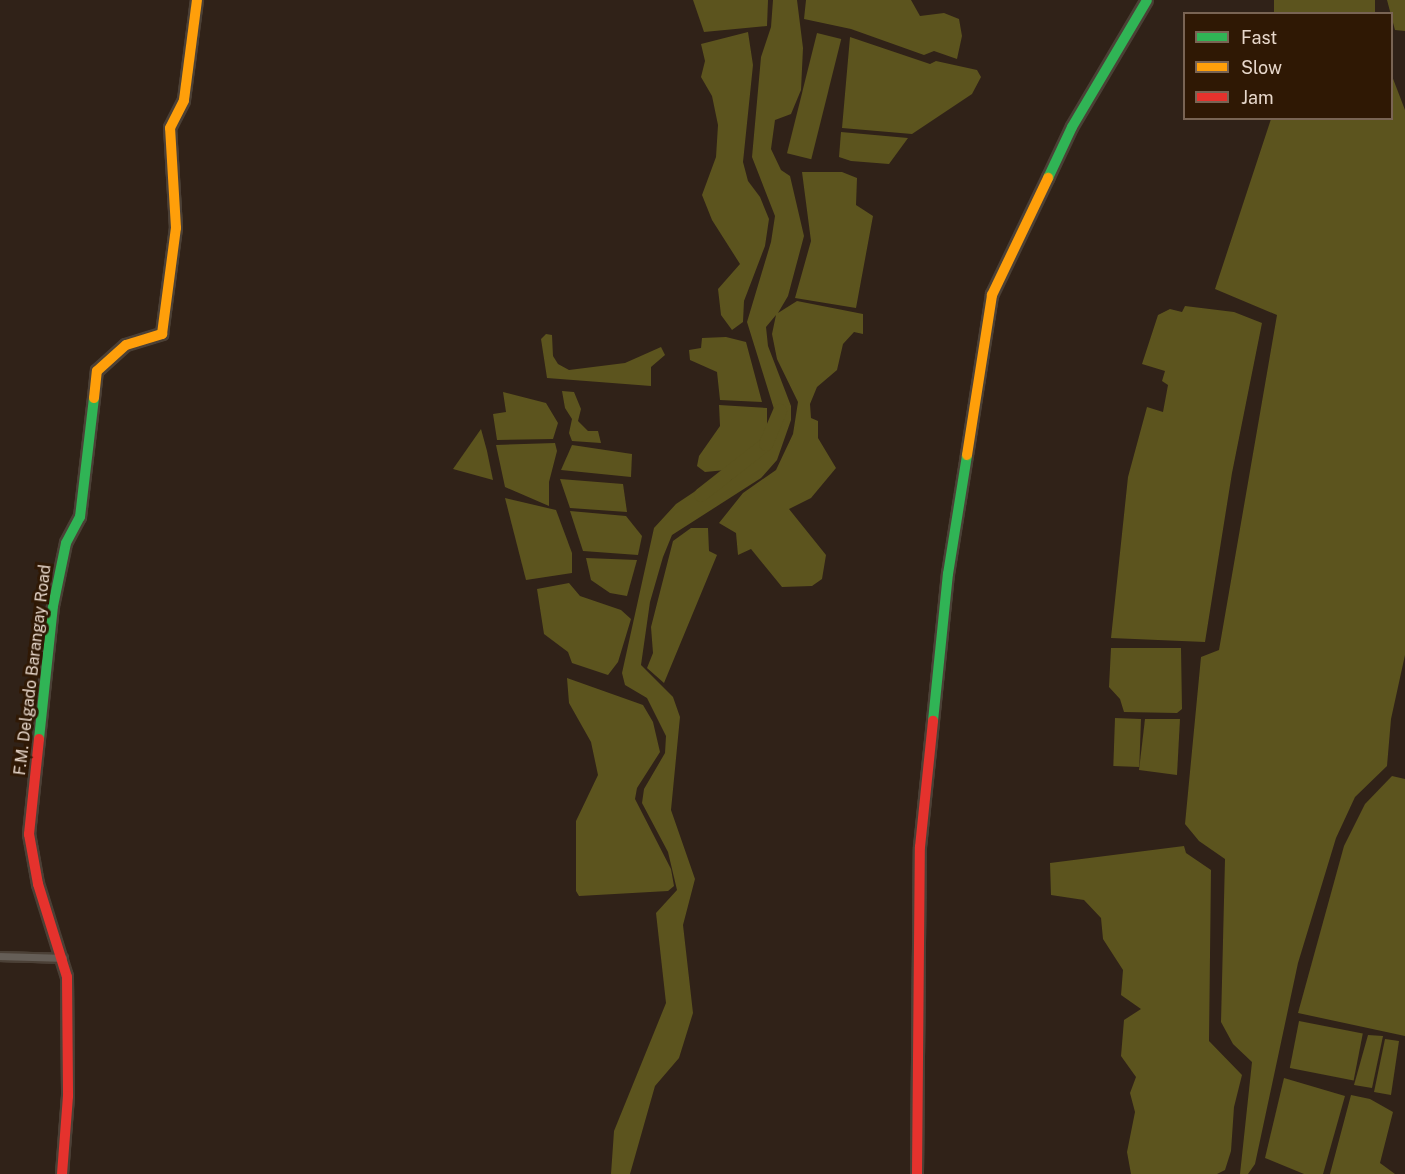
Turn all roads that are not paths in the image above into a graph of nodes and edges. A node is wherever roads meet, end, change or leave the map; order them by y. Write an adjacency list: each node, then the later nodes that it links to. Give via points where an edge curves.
1 (196, 0): 4 (street, F.M. Delgado Barangay Road, via 184,100 170,128 176,228 162,334 126,345 97,371 80,517 70,531 53,606 30,834 38,884)
2 (1147, 0): 6 (street, via 1062,146 992,295 948,574 920,847)
3 (0, 956): 4 (street)
4 (63, 958): 5 (street, F.M. Delgado Barangay Road, via 68,1096)
5 (62, 1174)
6 (917, 1174)

